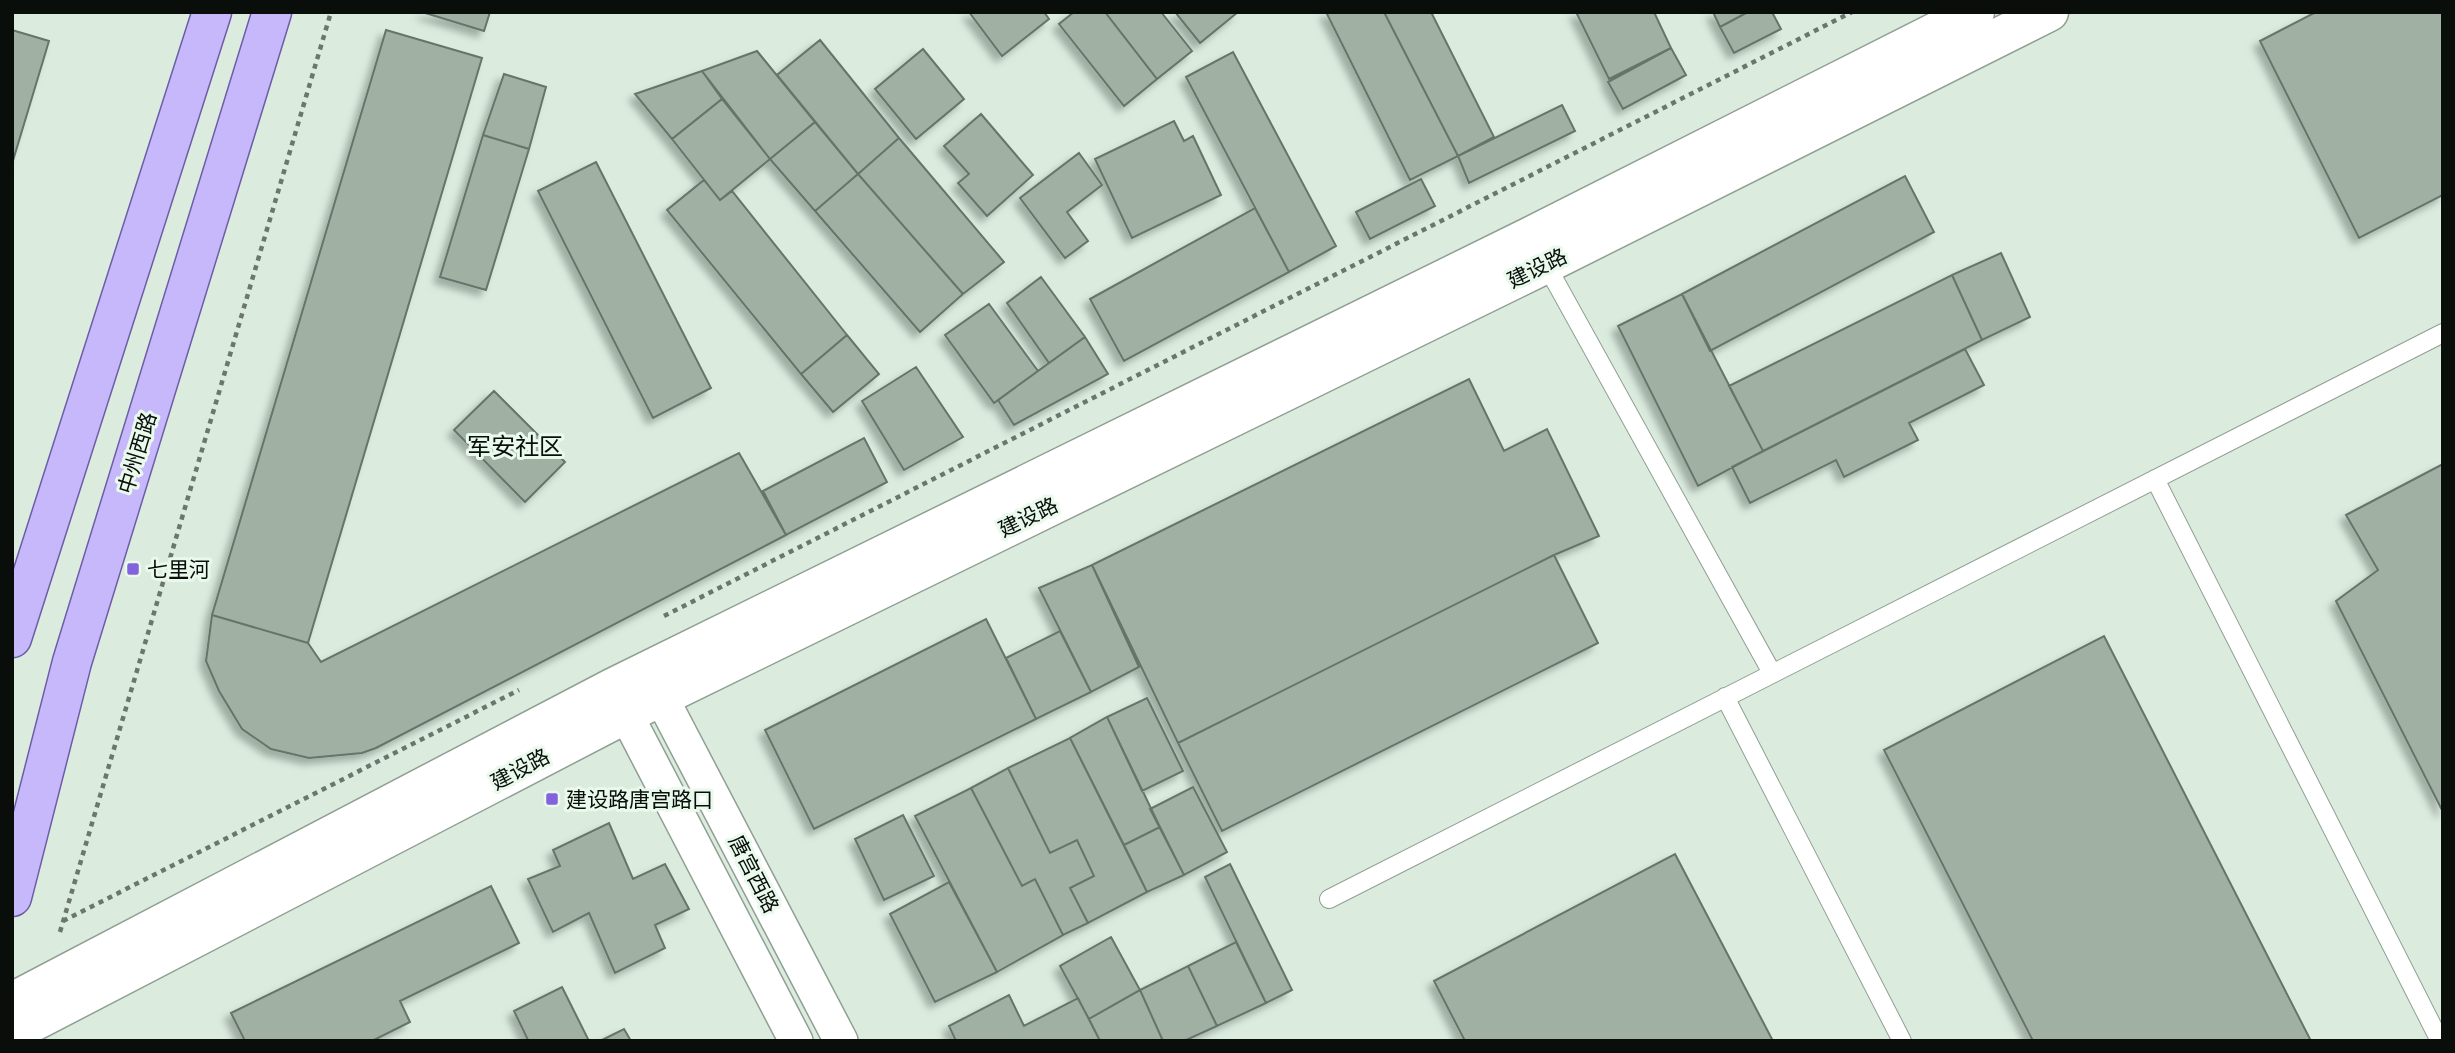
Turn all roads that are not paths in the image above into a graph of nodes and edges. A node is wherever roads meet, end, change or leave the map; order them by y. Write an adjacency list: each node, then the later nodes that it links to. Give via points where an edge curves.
1 (212, 12): 8 (main road)
2 (272, 12): 13 (main road, 中州西路, via 72,662)
3 (1975, 12): 5 (street, 建设路)
4 (2049, 12): 5 (street, 建设路)
5 (1539, 250): 9 (lane); 10 (street, 建设路)
6 (2443, 333): 7 (lane)
7 (2155, 479): 9 (lane); 20 (lane)
8 (12, 638)
9 (1772, 673): 11 (lane)
10 (654, 683): 12 (street, 建设路); 18 (street, 唐宫西路)
11 (1725, 697): 14 (lane); 19 (lane)
12 (619, 701): 15 (street, 建设路); 16 (street, 建设路); 17 (street, 唐宫西路)
13 (12, 897)
14 (1329, 899)
15 (12, 1002)
16 (12, 1033)
17 (796, 1041)
18 (841, 1041)
19 (1902, 1041)
20 (2440, 1041)

